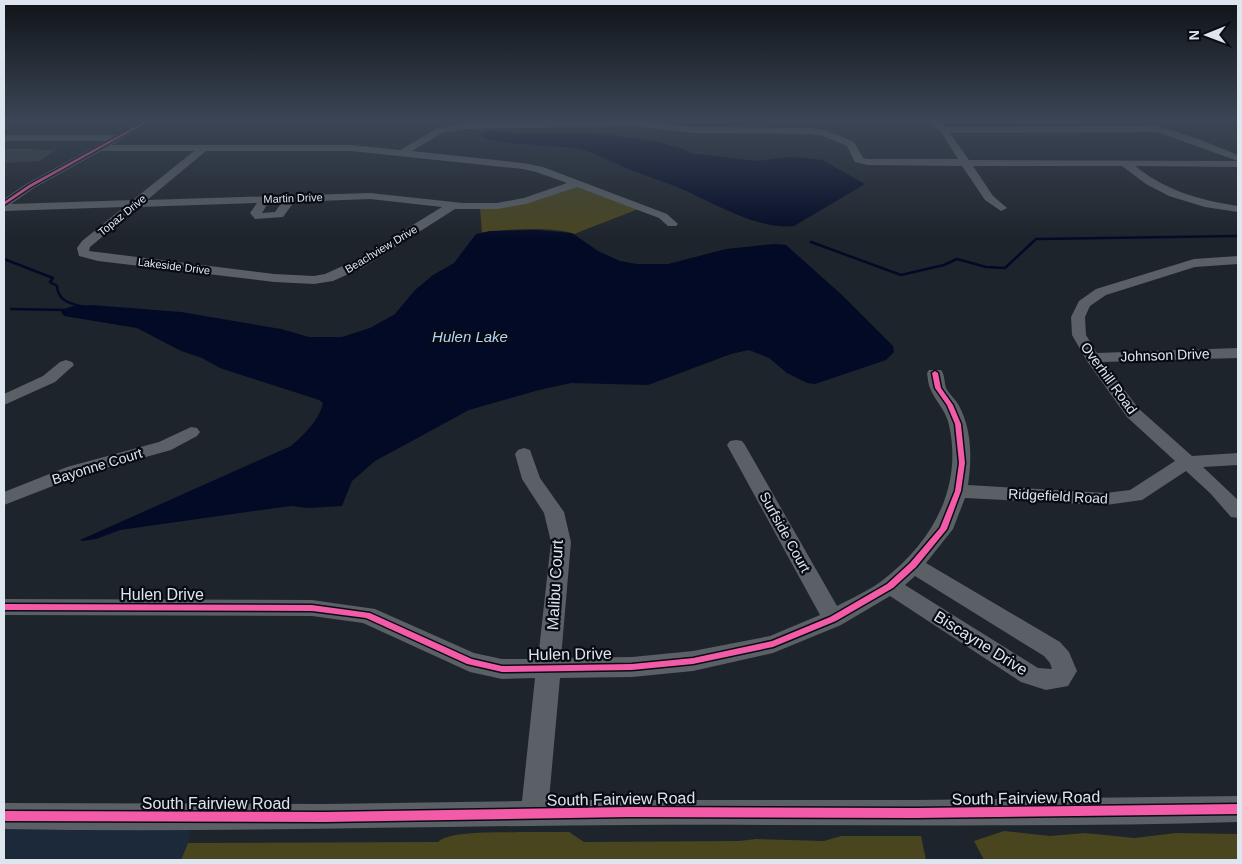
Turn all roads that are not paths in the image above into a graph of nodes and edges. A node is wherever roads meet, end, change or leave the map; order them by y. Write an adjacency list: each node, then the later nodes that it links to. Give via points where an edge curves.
1 (78, 159): 14 (street, via 30,186)
2 (190, 159): 12 (street, Topaz Drive)
3 (461, 159): 9 (street, via 539,169)
4 (859, 159): 6 (street)
5 (964, 159): 6 (street)
6 (966, 163): 7 (street); 15 (street, via 989,198)
7 (1124, 164): 8 (street); 16 (street, via 1168,192)
8 (1238, 164)
9 (578, 183): 13 (street, Martin Drive, via 511,204); 17 (street, via 663,216)
10 (291, 198): 11 (street, Martin Drive); 11 (street, via 279,215 259,217 256,213); 13 (street, Martin Drive, via 370,196)
11 (265, 199): 12 (street, Martin Drive)
12 (135, 204): 14 (street, Martin Drive); 18 (street, Topaz Drive)
13 (452, 205): 20 (street, Beachview Drive, via 358,264 356,274 337,287 324,290 298,288)
14 (4, 206)
15 (1001, 208)
16 (1238, 210)
17 (672, 224)
18 (86, 244): 20 (street, Lakeside Drive, via 83,253 89,256)
19 (1238, 260): 22 (street, Overhill Road, via 1194,264 1094,296 1084,304 1078,317 1079,335)
20 (279, 279)
21 (1238, 353): 22 (street, Johnson Drive)
22 (1092, 358): 30 (street, Overhill Road, via 1133,413)
23 (66, 365): 25 (street, via 49,379)
24 (935, 373): 31 (street, Hulen Drive, via 938,388 950,404 958,424 962,463)
25 (4, 400)
26 (191, 432): 32 (street, Bayonne Court, via 165,446 74,471)
27 (736, 445): 37 (street, Surfside Court)
28 (524, 454): 38 (street, Malibu Court, via 531,479 554,512 561,542)
29 (1238, 458): 30 (street, Ridgefield Road)
30 (1186, 462): 31 (street, Ridgefield Road, via 1135,496 1106,499); 33 (street, Overhill Road)
31 (958, 491): 34 (street, Hulen Drive, via 943,529)
32 (4, 499)
33 (1238, 512)
34 (913, 565): 35 (street, Hulen Drive); 35 (street, Biscayne Drive, via 1052,649 1065,671 1059,679 1046,680 1030,675)
35 (890, 586): 37 (street, Hulen Drive)
36 (4, 607): 38 (street, Hulen Drive, via 312,608 367,615 470,662 502,669)
37 (833, 619): 38 (street, Hulen Drive, via 773,644 693,661 632,667)
38 (550, 668): 40 (street, Malibu Court)
39 (1238, 810): 40 (street, South Fairview Road)
40 (534, 814): 41 (street, South Fairview Road)
41 (4, 816)

